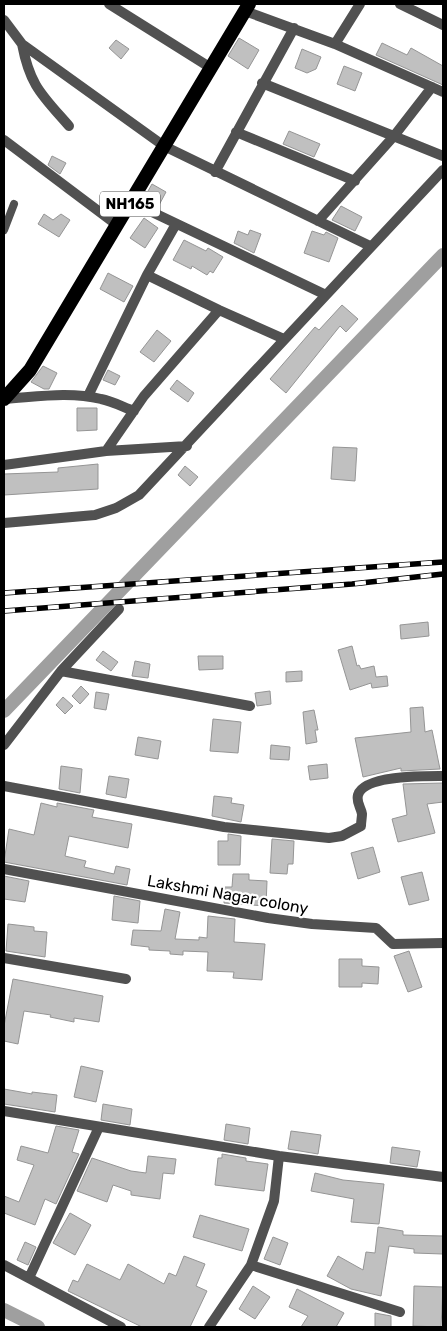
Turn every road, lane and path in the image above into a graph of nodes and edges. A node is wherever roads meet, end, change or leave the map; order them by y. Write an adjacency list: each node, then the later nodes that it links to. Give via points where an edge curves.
1 (109, 4): 10 (street)
2 (360, 4): 9 (street)
3 (400, 4): 6 (street)
4 (247, 7): 7 (street); 10 (highway, NH165)
5 (4, 20): 8 (street)
6 (443, 24)
7 (294, 28): 9 (street); 11 (street)
8 (22, 44): 14 (street, via 34,83); 18 (street)
9 (335, 44): 12 (street)
10 (211, 68): 18 (highway, NH165)
11 (262, 84): 15 (street); 16 (street)
12 (432, 87): 13 (street); 16 (street)
13 (443, 92)
14 (69, 126)
15 (236, 132): 21 (street); 22 (street)
16 (394, 136): 19 (street); 22 (street)
17 (4, 140): 27 (street)
18 (164, 146): 21 (street); 23 (highway, NH165)
19 (443, 156)
20 (443, 170): 29 (street)
21 (215, 172): 25 (street)
22 (355, 181): 25 (street)
23 (131, 202): 26 (street); 27 (highway, NH165)
24 (14, 204): 28 (lane)
25 (318, 221): 29 (street)
26 (176, 224): 30 (street); 31 (street)
27 (117, 225): 35 (highway, NH165, via 30,370)
28 (4, 230)
29 (370, 246): 31 (street)
30 (147, 275): 32 (street); 34 (street)
31 (326, 295): 33 (street)
32 (219, 310): 33 (street); 36 (street)
33 (284, 339): 37 (street)
34 (88, 396): 35 (street); 36 (street)
35 (4, 399)
36 (134, 411): 38 (street)
37 (187, 446): 38 (street); 40 (street, via 139,495 116,508 95,515)
38 (106, 451): 39 (street)
39 (4, 465)
40 (4, 524)
41 (120, 609): 42 (street)
42 (62, 670): 43 (street); 44 (street)
43 (250, 706)
44 (4, 745)
45 (443, 776): 46 (street, via 410,776 368,784 358,795 361,826 342,836 329,838 224,827)
46 (4, 786)
47 (4, 869): 48 (street, Lakshmi Nagar colony, via 268,918 376,928 397,945)
48 (443, 943)
49 (4, 958): 50 (street)
50 (126, 979)
51 (4, 1111): 52 (street)
52 (99, 1127): 53 (street); 57 (street)
53 (279, 1156): 54 (street); 56 (street, via 274,1201)
54 (443, 1177)
55 (4, 1265): 57 (street)
56 (251, 1266): 58 (street); 60 (street)
57 (28, 1278): 59 (street)
58 (400, 1312)
59 (121, 1327)
60 (209, 1327)

